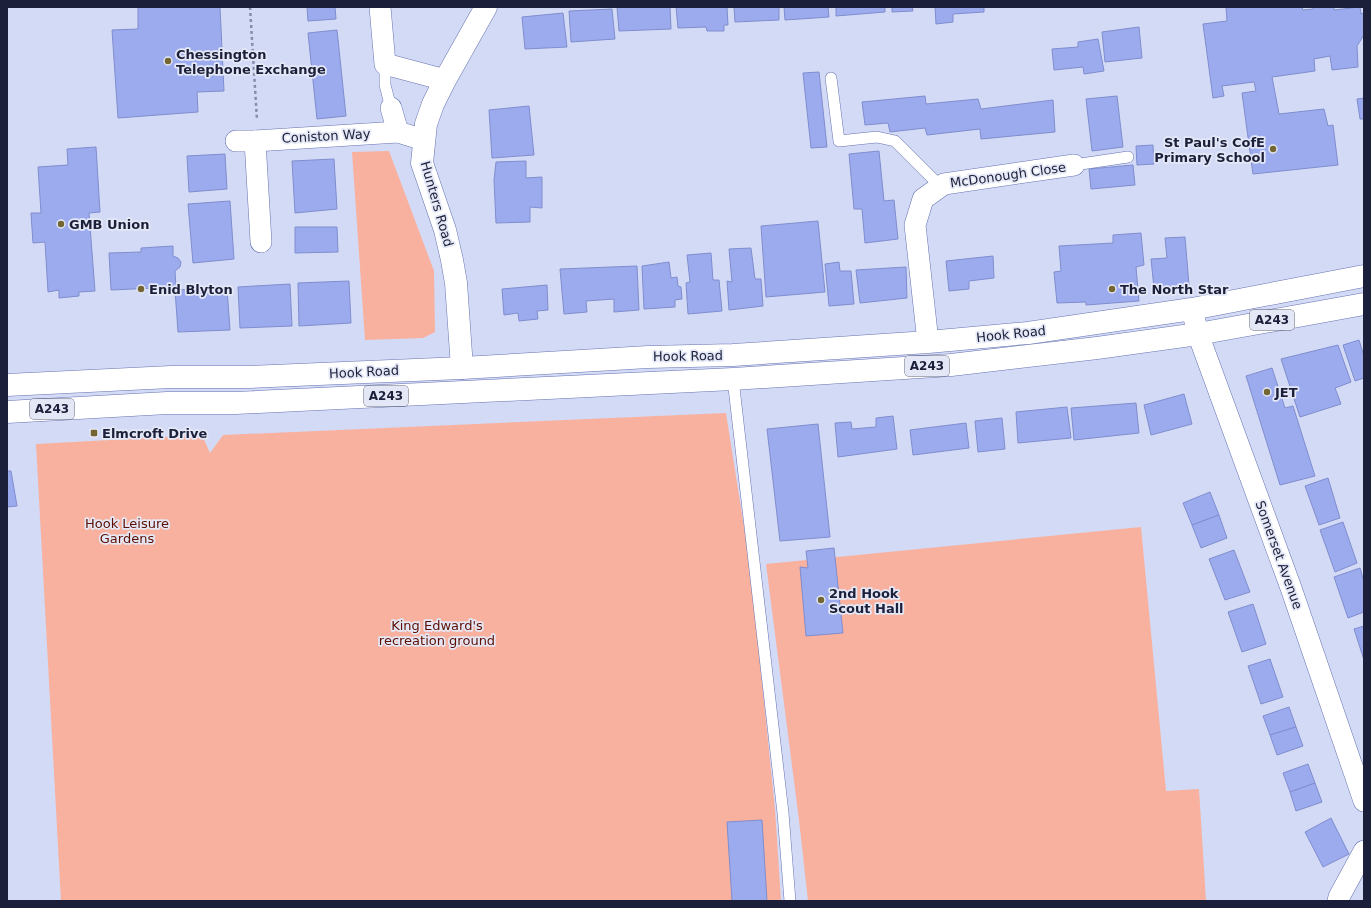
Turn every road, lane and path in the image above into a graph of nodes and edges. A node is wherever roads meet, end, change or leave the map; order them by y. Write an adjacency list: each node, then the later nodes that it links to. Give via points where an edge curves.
1 (250, 7): 10 (path)
2 (380, 7): 4 (street)
3 (486, 7): 6 (main road, Hunters Road)
4 (385, 64): 6 (street); 7 (lane, via 385,85)
5 (831, 78): 13 (lane, via 838,141 877,137 895,141)
6 (445, 80): 9 (main road, Hunters Road, via 428,118)
7 (391, 108): 8 (street)
8 (398, 132): 9 (street); 10 (street, Coniston Way)
9 (424, 140): 20 (main road, Hunters Road, via 422,163 445,230 456,283)
10 (250, 141): 14 (street)
11 (1128, 157): 12 (lane)
12 (1074, 165): 13 (street, McDonough Close, via 944,184)
13 (941, 187): 19 (street, McDonough Close, via 923,200 915,225)
14 (261, 242)
15 (1364, 276): 17 (main road, Hook Road)
16 (1364, 304): 18 (main road, Hook Road / A243)
17 (1192, 309): 18 (street, Somerset Avenue); 19 (main road, Hook Road, via 1028,333)
18 (1198, 334): 21 (main road, Hook Road / A243, via 951,365); 24 (street, Somerset Avenue, via 1291,588)
19 (928, 342): 20 (main road, Hook Road, via 733,356 648,357)
20 (462, 368): 22 (main road, Hook Road)
21 (733, 379): 23 (main road, Hook Road / A243, via 236,404 167,403); 26 (lane, via 783,813)
22 (7, 385)
23 (7, 412)
24 (1364, 801)
25 (1364, 850): 27 (street)
26 (790, 901)
27 (1338, 901)

